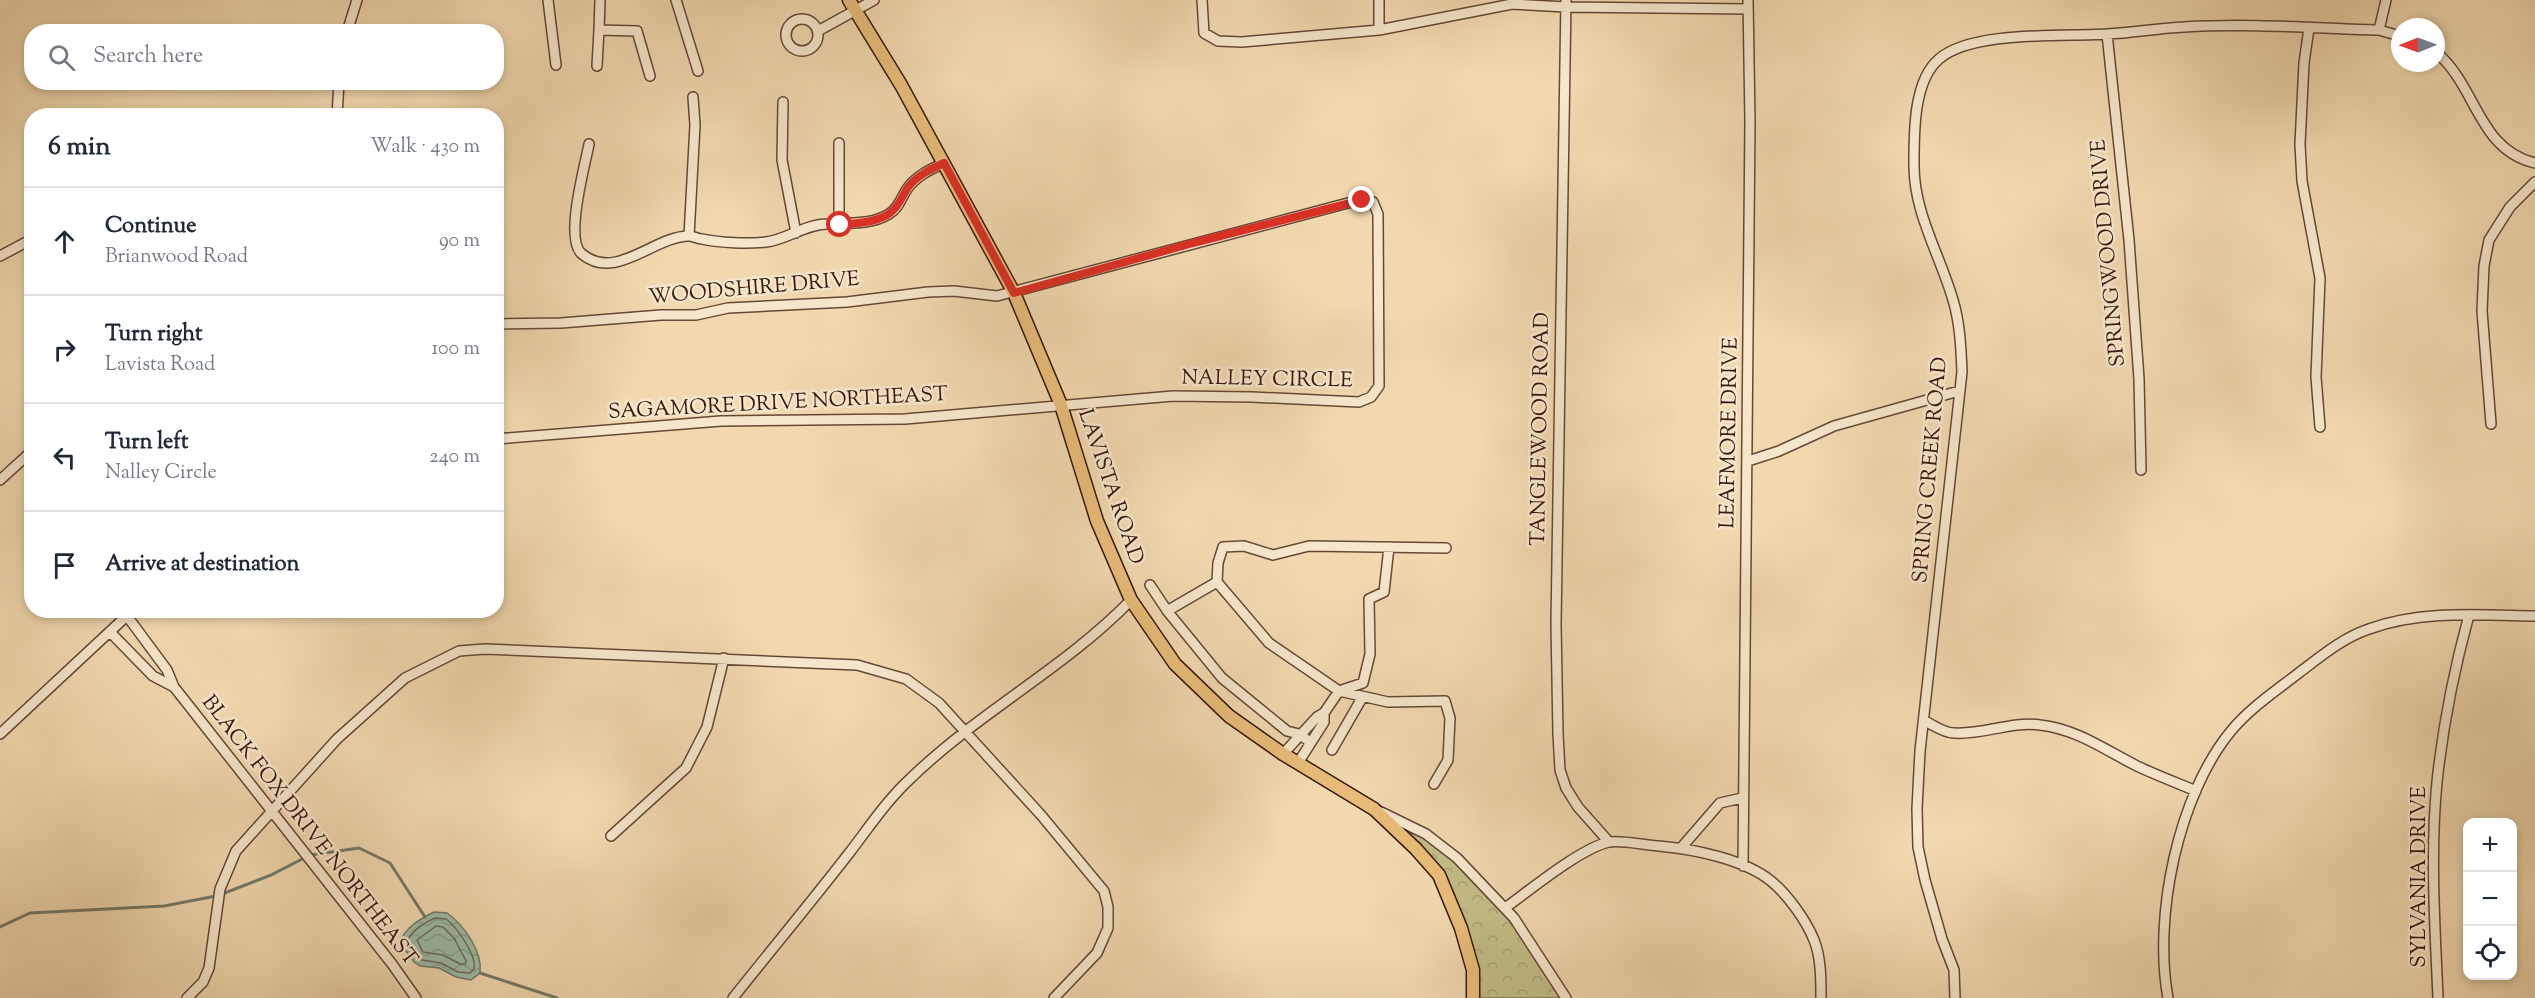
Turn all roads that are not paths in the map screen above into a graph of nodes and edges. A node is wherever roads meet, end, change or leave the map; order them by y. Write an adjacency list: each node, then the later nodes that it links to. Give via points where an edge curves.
1 (357, 0): 12 (street)
2 (548, 0): 21 (street)
3 (600, 0): 14 (street)
4 (676, 0): 23 (street)
5 (874, 0): 11 (street)
6 (1202, 0): 15 (street, via 1204,33 1218,41)
7 (1379, 0): 15 (street)
8 (2386, 0): 16 (street)
9 (1566, 4): 10 (street); 15 (street, via 1512,4); 80 (street, TANGLEWOOD ROAD, via 1556,624 1558,734 1560,770 1566,788)
10 (1748, 4): 47 (street, LEAFMORE DRIVE)
11 (852, 5): 17 (street); 31 (main road, LAVISTA ROAD)
12 (350, 24)
13 (2309, 28): 16 (street, SPRING CREEK ROAD); 19 (street, SPRING CREEK ROAD, via 2185,26); 44 (street, via 2300,144 2302,181 2320,278 2316,376)
14 (599, 30): 22 (street); 24 (street, via 637,31)
15 (1379, 30)
16 (2379, 30): 18 (street, SPRING CREEK ROAD)
17 (818, 31): 17 (street, via 813,23 795,20 787,27 785,36 797,51 807,51 815,46)
18 (2391, 33)
19 (2106, 34): 41 (street, SPRING CREEK ROAD, via 2036,35 1984,41 1941,57 1920,86 1914,168 1921,208 1953,300 1960,334); 48 (street, SPRINGWOOD DRIVE, via 2129,240)
20 (2445, 59): 32 (street, via 2460,77 2491,136 2506,151)
21 (556, 65)
22 (597, 66)
23 (698, 71)
24 (650, 76)
25 (339, 90): 28 (street)
26 (693, 97): 36 (street)
27 (783, 102): 35 (street, via 782,160)
28 (337, 108)
29 (839, 143): 34 (street)
30 (588, 144): 36 (street, via 575,213 574,240 580,254 609,263 667,240)
31 (944, 163): 34 (street, via 926,171 908,187 889,215); 39 (main road, LAVISTA ROAD)
32 (2535, 164)
33 (2535, 182): 43 (street, via 2510,207 2487,249 2482,311)
34 (840, 225): 35 (street, via 825,224)
35 (796, 233): 36 (street, via 767,242)
36 (689, 236)
37 (24, 243): 38 (street)
38 (0, 256)
39 (1014, 293): 40 (street, WOODSHIRE DRIVE, via 991,296 928,292 847,302 728,308 696,315); 42 (main road, LAVISTA ROAD); 42 (street, NALLEY CIRCLE, via 1329,208 1362,200 1373,202 1378,214 1380,360 1378,386 1371,397 1359,402 1173,396)
40 (504, 324)
41 (1959, 391): 47 (street, via 1834,426); 66 (street, SPRING CREEK ROAD)
42 (1061, 405): 45 (street, SAGAMORE DRIVE NORTHEAST, via 904,419 721,421); 54 (main road, LAVISTA ROAD, via 1097,521)
43 (2491, 424)
44 (2320, 427)
45 (504, 438)
46 (24, 458): 49 (street)
47 (1748, 461): 76 (street, LEAFMORE DRIVE)
48 (2141, 470)
49 (0, 480)
50 (1389, 547): 51 (street); 52 (street, via 1309,546 1273,555 1244,546 1223,547); 63 (street, via 1384,592 1369,599 1370,654 1363,683)
51 (1446, 548)
52 (1217, 582): 55 (street); 63 (street, via 1269,643)
53 (1150, 585): 55 (street)
54 (1131, 600): 67 (street, via 1103,629); 72 (main road, LAVISTA ROAD, via 1175,664 1230,716)
55 (1167, 611): 69 (street, via 1222,678 1287,731)
56 (2469, 615): 57 (street); 75 (street, via 2409,617 2366,629 2320,657 2231,730); 93 (street, SYLVANIA DRIVE, via 2451,684 2437,783 2433,876)
57 (2535, 616)
58 (125, 618): 60 (street)
59 (133, 618): 62 (street, BLACK FOX DRIVE NORTHEAST)
60 (110, 632): 62 (street, BLACK FOX DRIVE NORTHEAST, via 153,676); 68 (street)
61 (724, 658): 67 (street, via 857,665 906,679 939,703); 78 (street, via 459,651 405,678 337,739); 79 (street, via 707,727 686,768)
62 (174, 687): 78 (street, BLACK FOX DRIVE NORTHEAST)
63 (1339, 691): 64 (street); 65 (street)
64 (1362, 698): 71 (street); 74 (street, via 1388,702 1445,701 1450,718 1448,760)
65 (1324, 713): 69 (street); 70 (street, via 1324,722)
66 (1924, 721): 75 (street, via 1952,734 2002,726 2060,729); 91 (street, SPRING CREEK ROAD, via 1917,798 1918,847 1924,880 1954,970)
67 (966, 731): 86 (street, via 885,804); 87 (street, via 1104,891 1108,928 1097,953)
68 (0, 734)
69 (1299, 734): 70 (street); 72 (street)
70 (1310, 742): 73 (street)
71 (1332, 750)
72 (1283, 754): 73 (main road, LAVISTA ROAD)
73 (1298, 763): 77 (main road, LAVISTA ROAD)
74 (1434, 784)
75 (2196, 791): 92 (street, via 2182,830 2163,925)
76 (1742, 798): 81 (street, via 1720,803); 82 (street, LEAFMORE DRIVE)
77 (1374, 809): 83 (street, via 1426,834 1457,858); 88 (main road, LAVISTA ROAD, via 1439,875 1473,970)
78 (270, 812): 84 (street, via 236,851 220,889 210,968); 85 (street, BLACK FOX DRIVE NORTHEAST)
79 (611, 836)
80 (1609, 842): 81 (street); 83 (street, via 1576,858)
81 (1681, 848): 82 (street)
82 (1743, 866): 90 (street, via 1771,881 1799,914 1814,940)
83 (1505, 908): 89 (street)
84 (187, 998)
85 (416, 998)
86 (733, 998)
87 (1054, 998)
88 (1473, 998)
89 (1566, 998)
90 (1821, 998)
91 (1955, 998)
92 (2168, 998)
93 (2438, 998)

